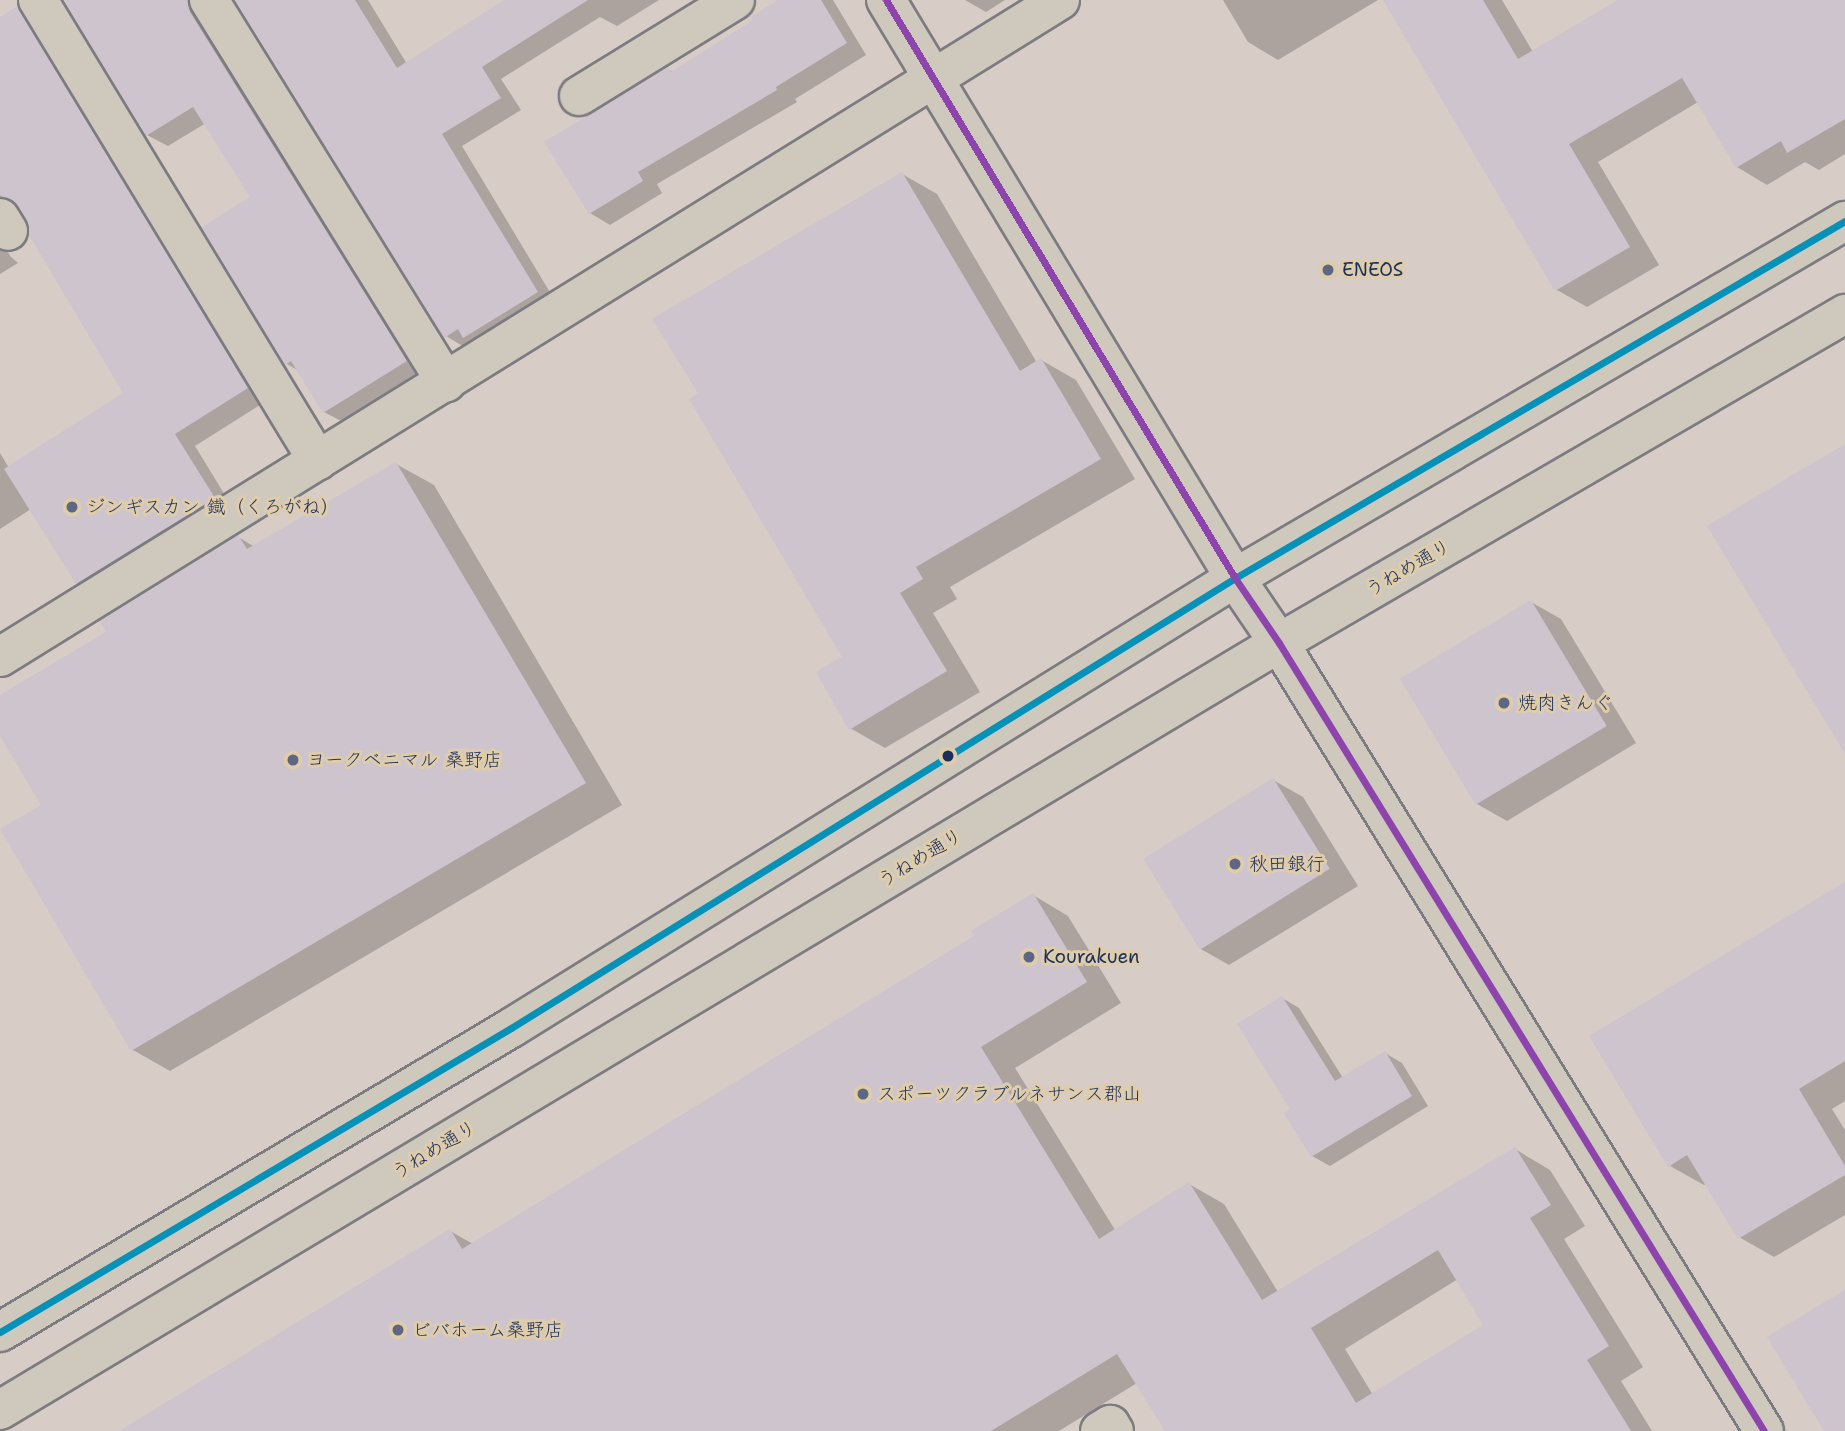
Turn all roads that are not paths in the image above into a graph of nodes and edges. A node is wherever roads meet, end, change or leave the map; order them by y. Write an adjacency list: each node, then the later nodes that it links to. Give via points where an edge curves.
1 (38, 0): 11 (street)
2 (209, 0): 10 (street)
3 (735, 0): 7 (street)
4 (886, 0): 6 (street)
5 (1060, 0): 6 (street)
6 (936, 79): 10 (street); 12 (street)
7 (579, 96)
8 (1845, 221): 12 (street)
9 (1845, 314): 13 (street, うねめ通り)
10 (446, 382): 11 (street)
11 (318, 461): 14 (street)
12 (1235, 578): 13 (street); 15 (street, via 511,1028)
13 (1279, 643): 16 (street, うねめ通り); 19 (street)
14 (0, 657)
15 (0, 1332)
16 (0, 1410)
17 (1100, 1431): 18 (street, via 1110,1425)
18 (1114, 1431)
19 (1764, 1431)

